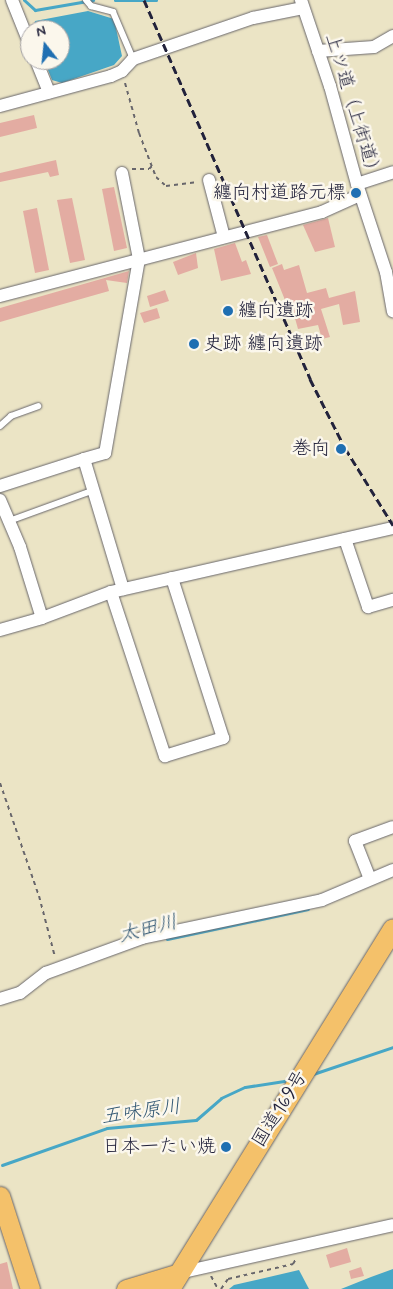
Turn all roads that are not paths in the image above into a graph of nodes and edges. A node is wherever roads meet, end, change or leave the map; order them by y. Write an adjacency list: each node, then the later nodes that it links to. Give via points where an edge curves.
1 (12, 0): 4 (street)
2 (86, 0): 7 (lane, via 91,6 113,12)
3 (302, 4): 6 (street, 上ツ道（上街道）); 7 (street)
4 (20, 20)
5 (393, 36): 6 (street, via 374,47)
6 (318, 51): 14 (street, 上ツ道（上街道）)
7 (134, 58): 9 (street, via 122,71)
8 (40, 70): 9 (street)
9 (49, 93): 10 (street)
10 (0, 106)
11 (393, 172): 14 (street)
12 (122, 173): 16 (street)
13 (209, 180): 15 (street)
14 (358, 190): 15 (street, via 322,212); 18 (street, 上ツ道（上街道）, via 386,272)
15 (224, 237): 16 (street)
16 (139, 259): 17 (street); 21 (street, via 105,453)
17 (0, 296)
18 (393, 311)
19 (38, 406): 20 (lane, via 12,416)
20 (0, 426)
21 (84, 459): 22 (street); 23 (street)
22 (0, 486)
23 (94, 490): 25 (lane); 29 (street)
24 (0, 500): 25 (street)
25 (9, 521): 31 (street)
26 (393, 528): 27 (street)
27 (345, 539): 28 (street); 30 (street, via 368,607)
28 (172, 578): 29 (street); 29 (street, via 223,738 165,756)
29 (117, 590): 31 (street)
30 (393, 600)
31 (42, 618): 32 (street)
32 (0, 630)
33 (393, 827): 35 (street, via 355,841)
34 (393, 870): 35 (street)
35 (370, 879): 37 (street, via 322,900 142,938 46,973 20,993)
36 (393, 930): 40 (highway, 国道169号)
37 (0, 999)
38 (0, 1196): 43 (main road)
39 (393, 1225): 41 (street)
40 (201, 1235): 41 (street, via 199,1259); 42 (highway, 国道169号)
41 (209, 1265): 42 (street)
42 (173, 1281): 44 (main road)
43 (30, 1289)
44 (126, 1289)

